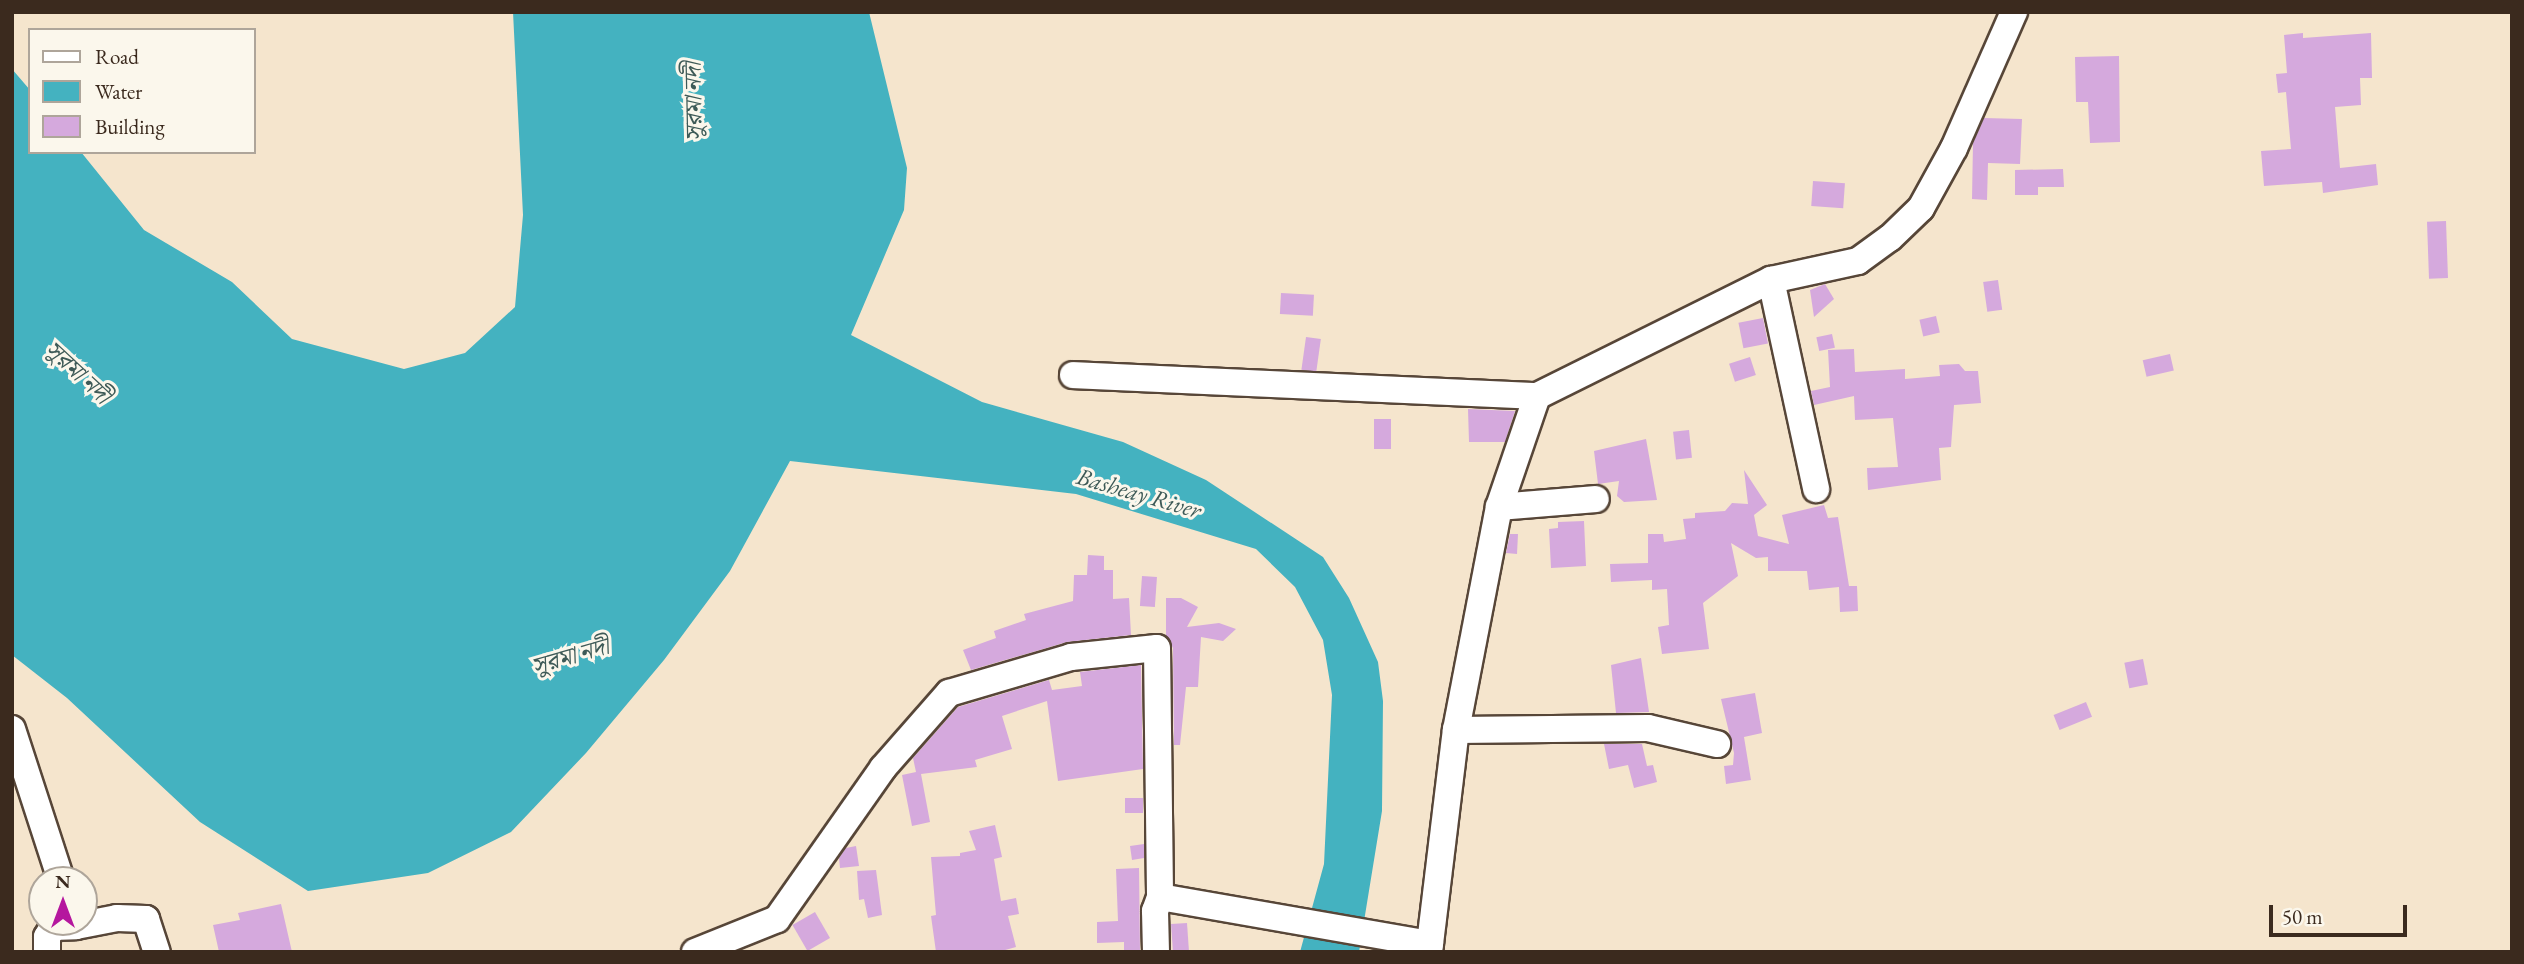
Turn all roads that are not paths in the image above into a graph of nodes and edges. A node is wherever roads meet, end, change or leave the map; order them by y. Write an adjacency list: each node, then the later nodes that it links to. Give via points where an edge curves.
1 (2014, 12): 2 (street, via 1954,148 1921,208 1858,261)
2 (1771, 280): 4 (street); 5 (street)
3 (1073, 375): 4 (street)
4 (1537, 396): 7 (street)
5 (1816, 489)
6 (1596, 499): 7 (street)
7 (1499, 507): 9 (street)
8 (12, 729): 11 (street)
9 (1457, 730): 10 (street, via 1648,728); 14 (street)
10 (1717, 744)
11 (56, 866)
12 (1160, 897): 14 (street, via 1377,934); 16 (street, via 1157,648 1071,657 949,692 883,768 777,919); 17 (street, via 1155,911)
13 (98, 921): 15 (street, via 146,919)
14 (1430, 948)
15 (157, 952)
16 (695, 952)
17 (1156, 952)

